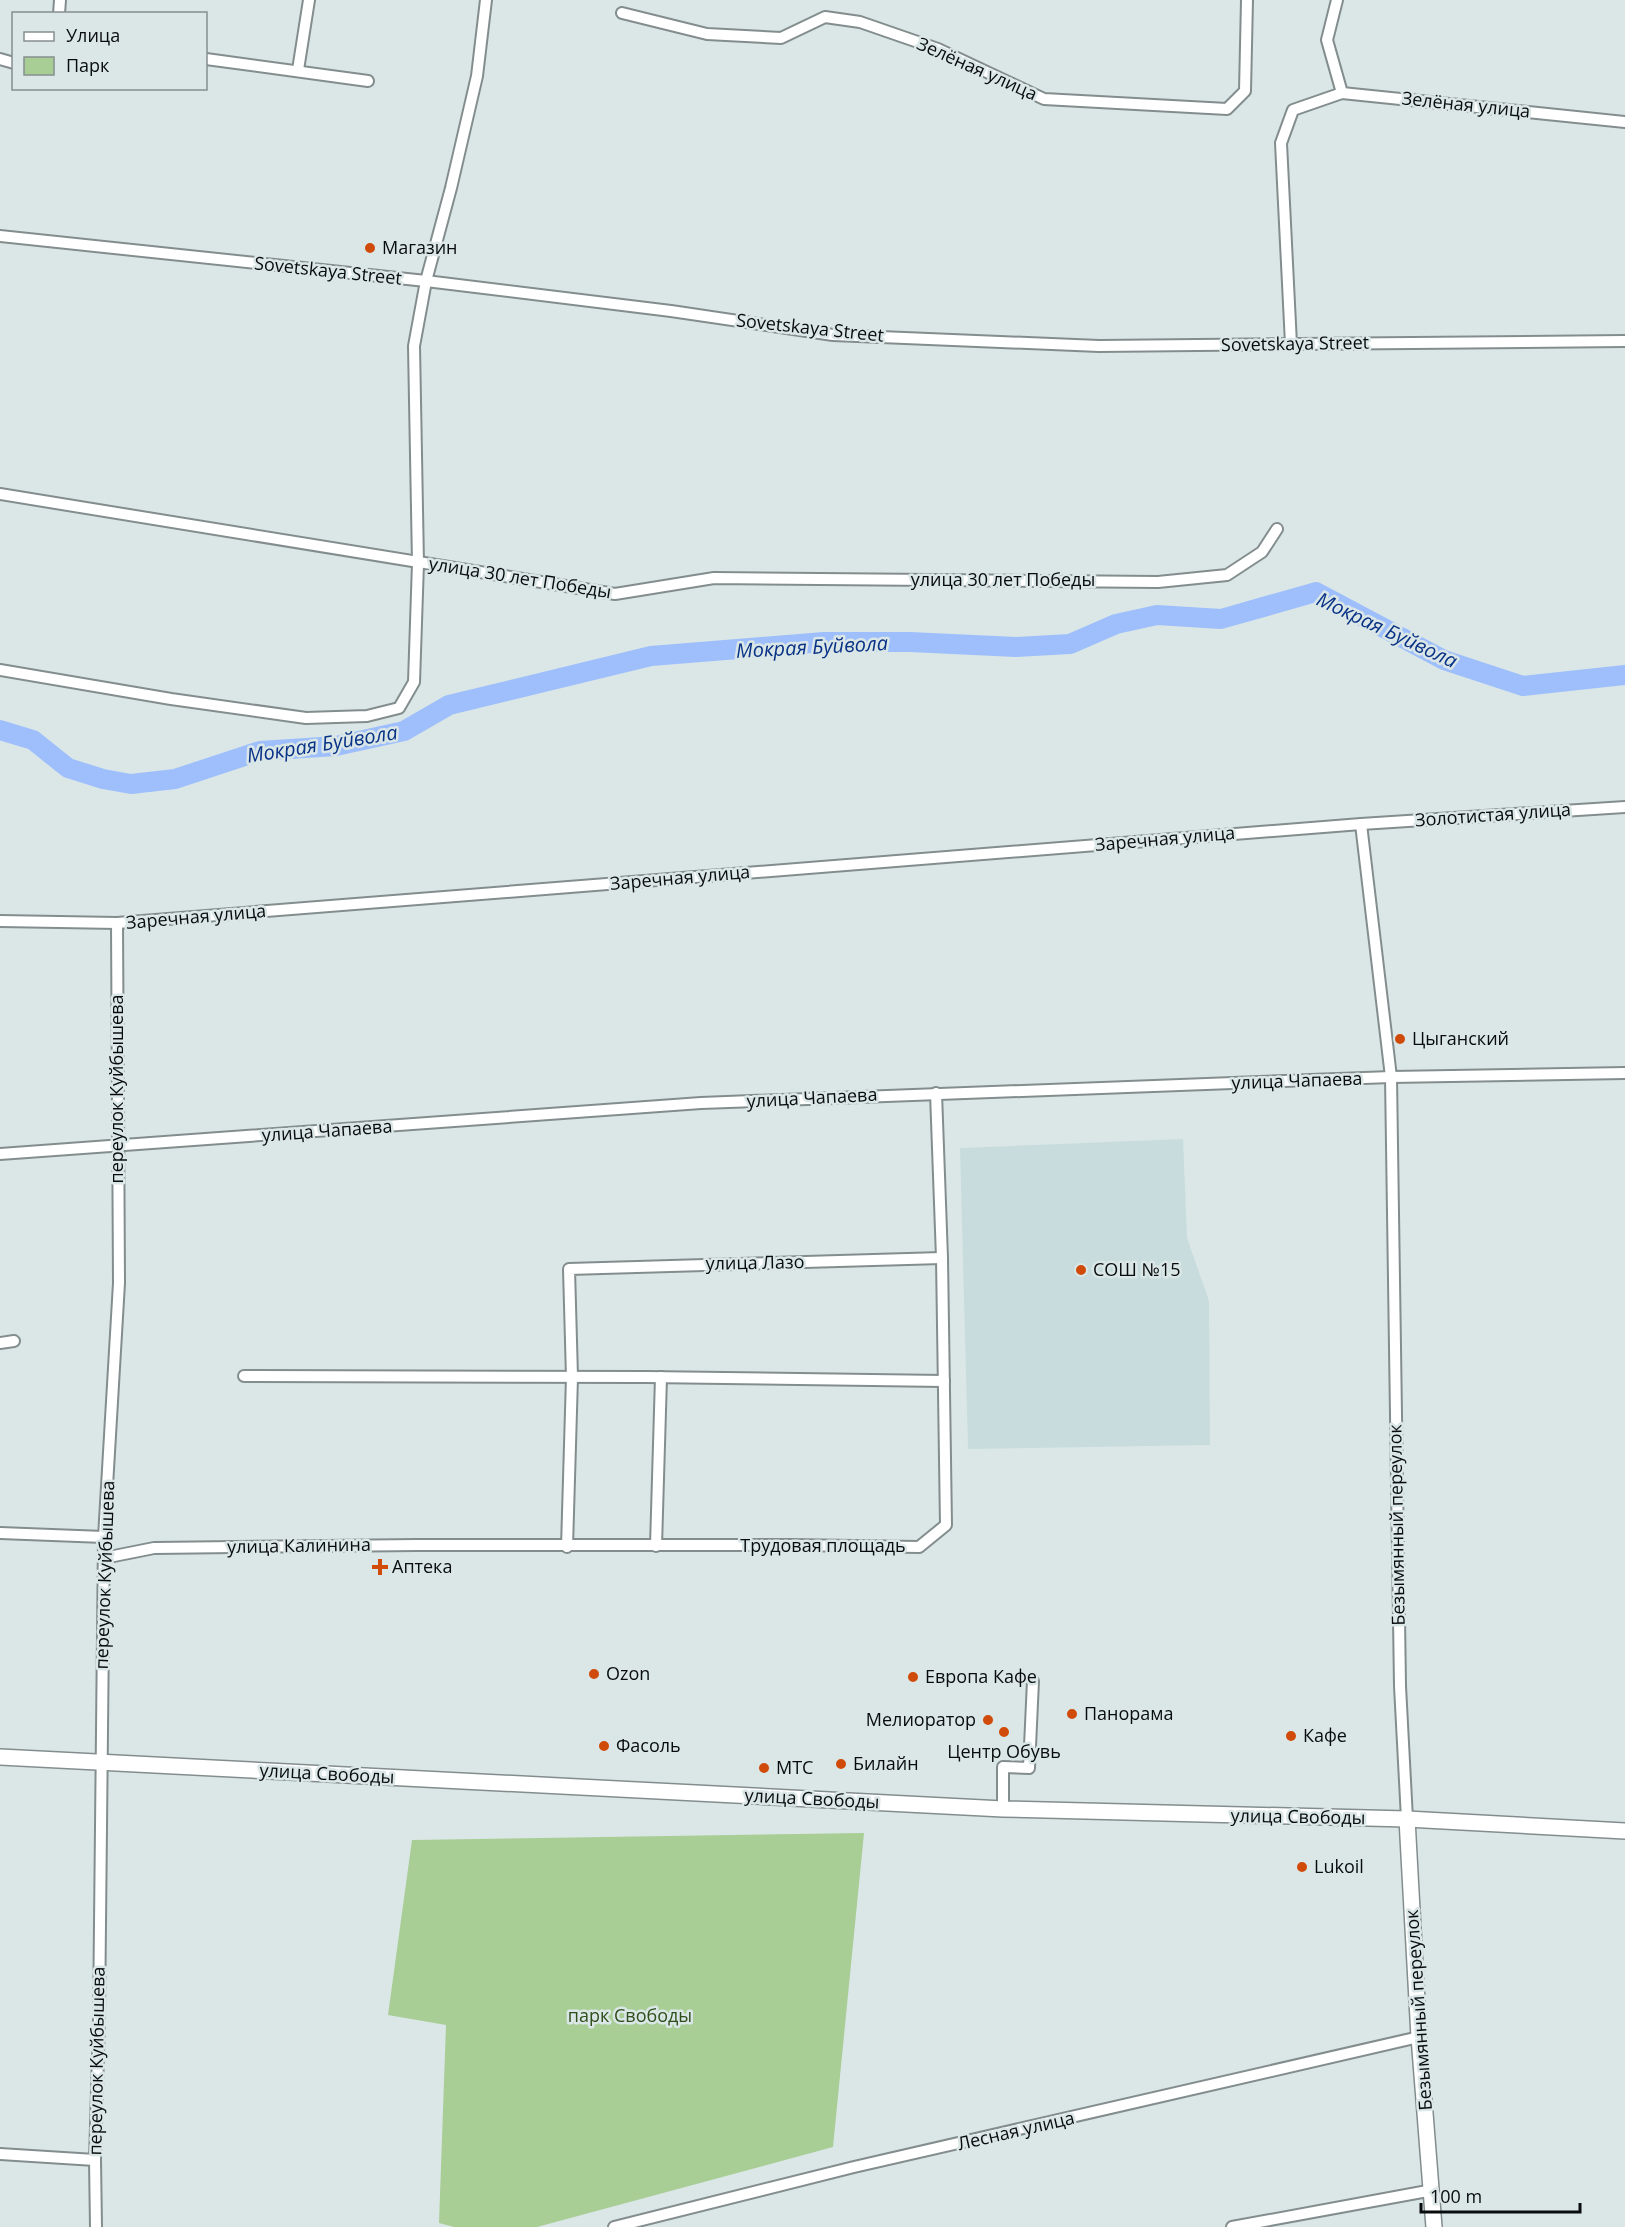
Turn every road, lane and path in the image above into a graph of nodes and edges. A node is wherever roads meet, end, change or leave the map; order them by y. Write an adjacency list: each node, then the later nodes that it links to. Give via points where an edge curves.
1 (309, 0): 7 (street)
2 (486, 0): 12 (street, via 477,76)
3 (1247, 0): 5 (street, Зелёная улица, via 1245,91 1227,109 1044,99 938,49 860,22 825,17 781,39 706,34)
4 (1337, 0): 9 (street, via 1327,40)
5 (622, 13)
6 (207, 59): 7 (street)
7 (298, 70): 8 (street)
8 (368, 81)
9 (1342, 93): 10 (street, Зелёная улица); 14 (street, Зелёная улица, via 1293,110 1281,143)
10 (1625, 122)
11 (0, 236): 12 (street, Sovetskaya Street)
12 (426, 281): 14 (street, Sovetskaya Street, via 833,335 1099,346); 17 (street, via 414,346)
13 (1625, 341): 14 (street, Sovetskaya Street)
14 (1291, 344)
15 (0, 494): 17 (street, улица 30 лет Победы)
16 (1277, 529): 17 (street, улица 30 лет Победы, via 1262,552 1227,575 1158,582 714,578 615,594)
17 (418, 563): 18 (street, via 414,682 399,708 367,716 306,718)
18 (0, 670)
19 (1625, 807): 20 (street, Золотистая улица)
20 (1360, 824): 22 (street, Заречная улица); 24 (street, Безымянный переулок)
21 (0, 921): 22 (street, Заречная улица)
22 (117, 923): 26 (street, переулок Куйбышева)
23 (1625, 1073): 24 (street, улица Чапаева)
24 (1391, 1077): 25 (street, улица Чапаева); 44 (street, Безымянный переулок, via 1400,1686)
25 (936, 1093): 26 (street, улица Чапаева, via 700,1103); 28 (street, Трудовая площадь)
26 (117, 1146): 27 (street, улица Чапаева); 36 (street, переулок Куйбышева, via 119,1283)
27 (0, 1154)
28 (942, 1258): 32 (street, улица Лазо, via 569,1269); 34 (street, Трудовая площадь)
29 (14, 1341): 30 (street)
30 (0, 1343)
31 (244, 1376): 32 (street)
32 (572, 1377): 33 (street); 37 (street)
33 (661, 1377): 34 (street); 38 (street)
34 (944, 1381): 38 (street, Трудовая площадь, via 946,1525 919,1547)
35 (0, 1533): 36 (street)
36 (104, 1537): 39 (street, переулок Куйбышева)
37 (567, 1546): 38 (street, Трудовая площадь); 39 (street, улица Калинина, via 154,1548)
38 (656, 1546)
39 (104, 1558): 42 (street, переулок Куйбышева)
40 (1033, 1681): 43 (street, via 1029,1768 1003,1767)
41 (0, 1757): 42 (main road, улица Свободы)
42 (100, 1762): 43 (main road, улица Свободы); 48 (street, переулок Куйбышева)
43 (1003, 1809): 44 (main road, улица Свободы)
44 (1407, 1820): 45 (main road, улица Свободы); 46 (main road, Безымянный переулок)
45 (1625, 1831)
46 (1419, 2037): 49 (main road, Безымянный переулок); 51 (street, Лесная улица)
47 (0, 2154): 48 (street)
48 (95, 2160): 50 (street, переулок Куйбышева)
49 (1432, 2190): 52 (street); 53 (main road, Безымянный переулок)
50 (96, 2227)
51 (614, 2227)
52 (1232, 2227)
53 (1434, 2227)

